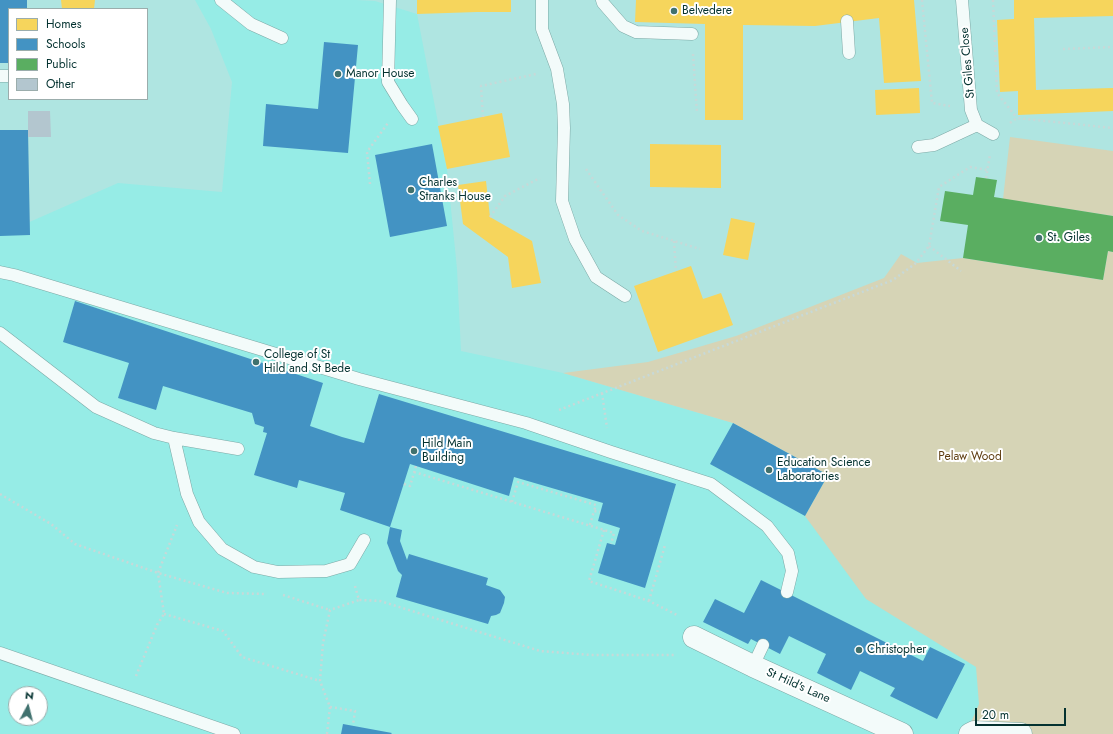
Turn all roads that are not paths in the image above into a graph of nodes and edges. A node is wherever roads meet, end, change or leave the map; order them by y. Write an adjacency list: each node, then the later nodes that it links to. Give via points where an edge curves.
1 (221, 0): 8 (lane, via 250,24)
2 (390, 0): 10 (lane, via 388,82)
3 (542, 0): 15 (lane, via 542,29 557,69 563,104 562,201 575,239 596,278)
4 (602, 0): 7 (lane, via 623,26 636,32)
5 (962, 0): 11 (lane, St Giles Close, via 971,110)
6 (847, 21): 9 (lane)
7 (692, 34)
8 (282, 38)
9 (849, 53)
10 (412, 119)
11 (977, 125): 12 (lane); 13 (lane, via 934,145)
12 (993, 134)
13 (918, 147)
14 (0, 272): 20 (lane, via 359,379 526,423 711,484 767,526 788,553 792,571)
15 (626, 296)
16 (0, 333): 17 (lane, via 96,407 154,433)
17 (174, 438): 18 (lane); 19 (lane, via 187,494 199,522 222,549 254,567 278,572 326,571 350,564)
18 (238, 449)
19 (364, 540)
20 (788, 592)
21 (694, 637): 24 (street, St Hild's Lane)
22 (763, 645): 24 (lane)
23 (0, 653): 25 (lane)
24 (753, 666): 26 (street, St Hild's Lane)
25 (234, 734)
26 (902, 734)
27 (970, 734): 28 (street)
28 (1021, 734)

